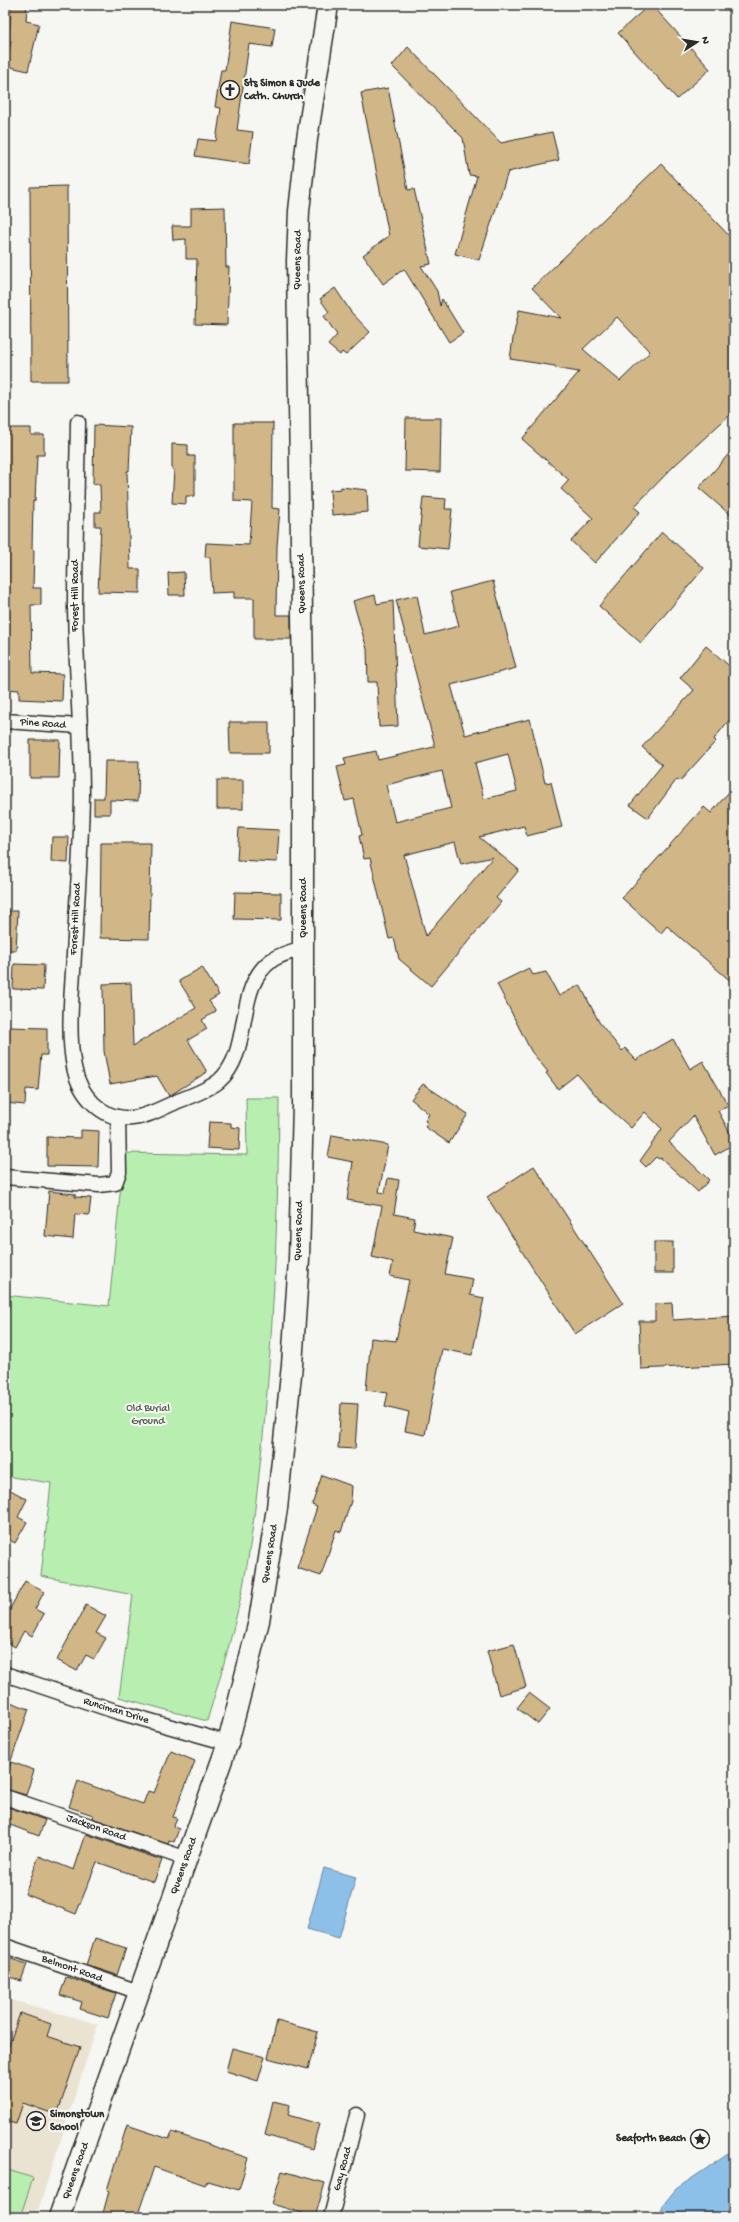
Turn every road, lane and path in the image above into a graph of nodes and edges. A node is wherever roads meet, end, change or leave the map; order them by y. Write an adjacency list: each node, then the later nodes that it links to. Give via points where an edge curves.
1 (328, 5): 5 (main road, Queens Road, via 307,139 299,211 297,330)
2 (78, 422): 4 (street, Forest Hill Road, via 75,608)
3 (5, 721): 4 (street, Pine Road)
4 (80, 726): 6 (street, Forest Hill Road, via 82,798 70,1025 74,1069 83,1092 92,1104)
5 (304, 948): 6 (street, Forest Hill Road, via 272,960 258,975 250,996 238,1049 230,1068 218,1081 141,1117); 9 (main road, Queens Road, via 303,1112 292,1365 271,1555 259,1621)
6 (118, 1117): 7 (street, via 118,1172 115,1183 99,1185)
7 (5, 1177)
8 (5, 1674): 9 (street, Runciman Drive)
9 (228, 1743): 11 (main road, Queens Road)
10 (5, 1797): 11 (street, Jackson Road)
11 (187, 1859): 13 (main road, Queens Road)
12 (5, 1946): 13 (street, Belmont Road)
13 (139, 1992): 15 (main road, Queens Road)
14 (357, 2118): 16 (street, Gay Road)
15 (59, 2217)
16 (331, 2217)

